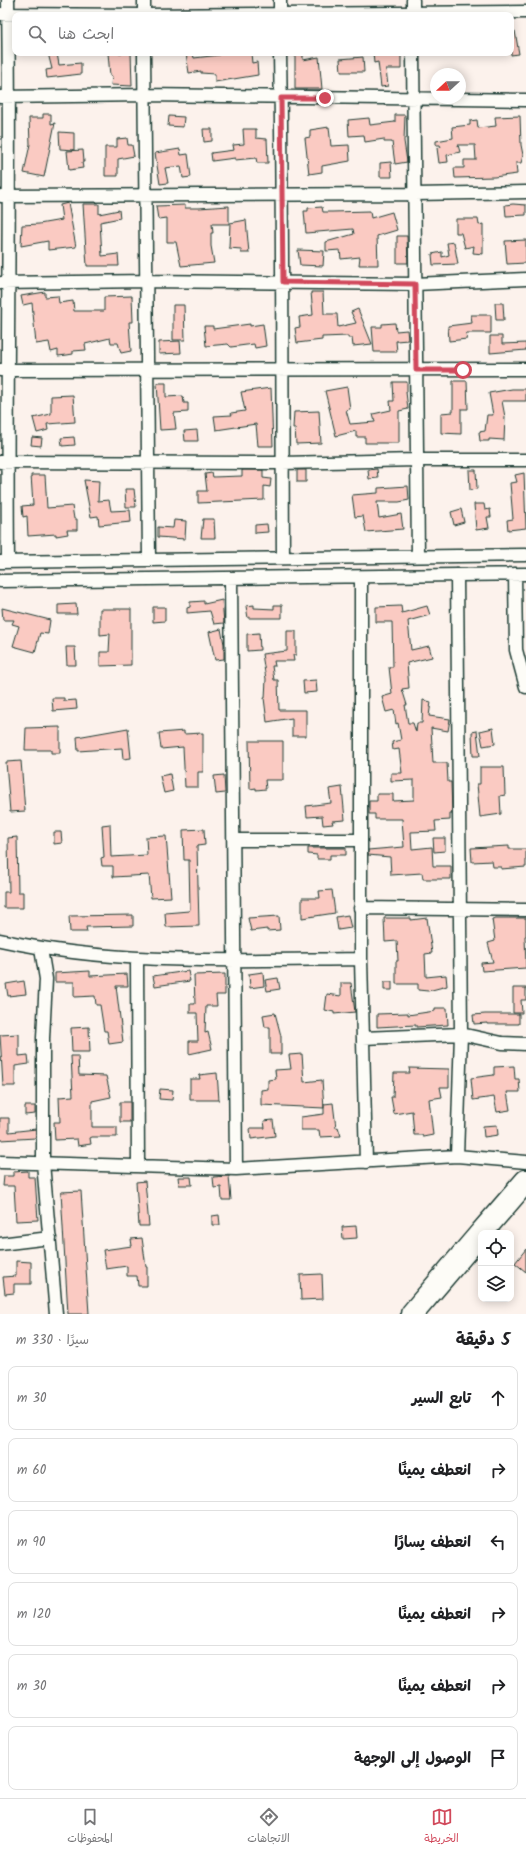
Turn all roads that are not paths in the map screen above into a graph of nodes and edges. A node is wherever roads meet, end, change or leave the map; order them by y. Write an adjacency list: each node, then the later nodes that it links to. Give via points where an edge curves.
1 (8, 0): 9 (street)
2 (144, 0): 5 (street)
3 (280, 0): 6 (street)
4 (413, 9): 7 (street); 8 (street)
5 (144, 12)
6 (280, 12)
7 (346, 12)
8 (526, 12)
9 (4, 14): 14 (street)
10 (144, 56): 13 (street)
11 (280, 56): 15 (street)
12 (413, 56): 16 (street)
13 (145, 95): 14 (street); 15 (street); 21 (street)
14 (5, 97): 22 (street)
15 (281, 98): 16 (street); 19 (street)
16 (414, 98): 17 (street); 20 (street)
17 (526, 100)
18 (526, 192): 20 (street)
19 (282, 194): 20 (street); 21 (street); 25 (street)
20 (415, 194): 27 (street)
21 (146, 195): 22 (street); 24 (street)
22 (4, 196): 26 (street)
23 (526, 279): 27 (street)
24 (147, 281): 25 (street); 26 (street); 30 (street)
25 (283, 282): 27 (street); 32 (street)
26 (4, 283): 29 (street)
27 (415, 284): 31 (street)
28 (526, 369): 31 (street)
29 (3, 370): 30 (street); 35 (street)
30 (148, 370): 32 (street); 36 (street)
31 (416, 370): 32 (street); 33 (street)
32 (282, 371): 37 (street)
33 (417, 460): 34 (street); 37 (street); 39 (street)
34 (526, 460)
35 (3, 462): 36 (street); 42 (street)
36 (148, 462): 37 (street); 41 (street)
37 (282, 463): 40 (street)
38 (526, 555): 39 (street)
39 (418, 556): 40 (street)
40 (283, 558): 41 (street)
41 (149, 560): 42 (street)
42 (4, 562)
43 (520, 574): 44 (street); 48 (street, via 516,650)
44 (457, 575): 45 (street); 52 (street)
45 (362, 577): 46 (street); 50 (street)
46 (232, 579): 47 (street); 49 (street)
47 (0, 581)
48 (526, 687)
49 (234, 840): 50 (street); 58 (street)
50 (360, 840): 51 (street)
51 (360, 908): 52 (street); 57 (street)
52 (460, 908): 53 (street); 59 (street)
53 (526, 910)
54 (0, 940): 55 (street)
55 (41, 949): 56 (street); 66 (street, via 46,979 43,1038)
56 (137, 959): 58 (street); 67 (street)
57 (361, 959): 58 (street); 60 (street)
58 (234, 960): 68 (street)
59 (460, 1034): 60 (street); 61 (street, via 502,1043); 62 (street)
60 (363, 1038): 64 (street)
61 (526, 1044)
62 (457, 1156): 64 (street); 65 (street)
63 (0, 1162): 66 (street)
64 (366, 1162): 68 (street)
65 (526, 1162)
66 (43, 1163): 67 (street); 72 (street)
67 (138, 1166): 68 (street)
68 (236, 1169)
69 (526, 1181): 70 (highway)
70 (484, 1230)
71 (478, 1237): 75 (highway)
72 (50, 1238): 73 (street); 74 (street)
73 (0, 1244)
74 (56, 1314)
75 (412, 1314)

